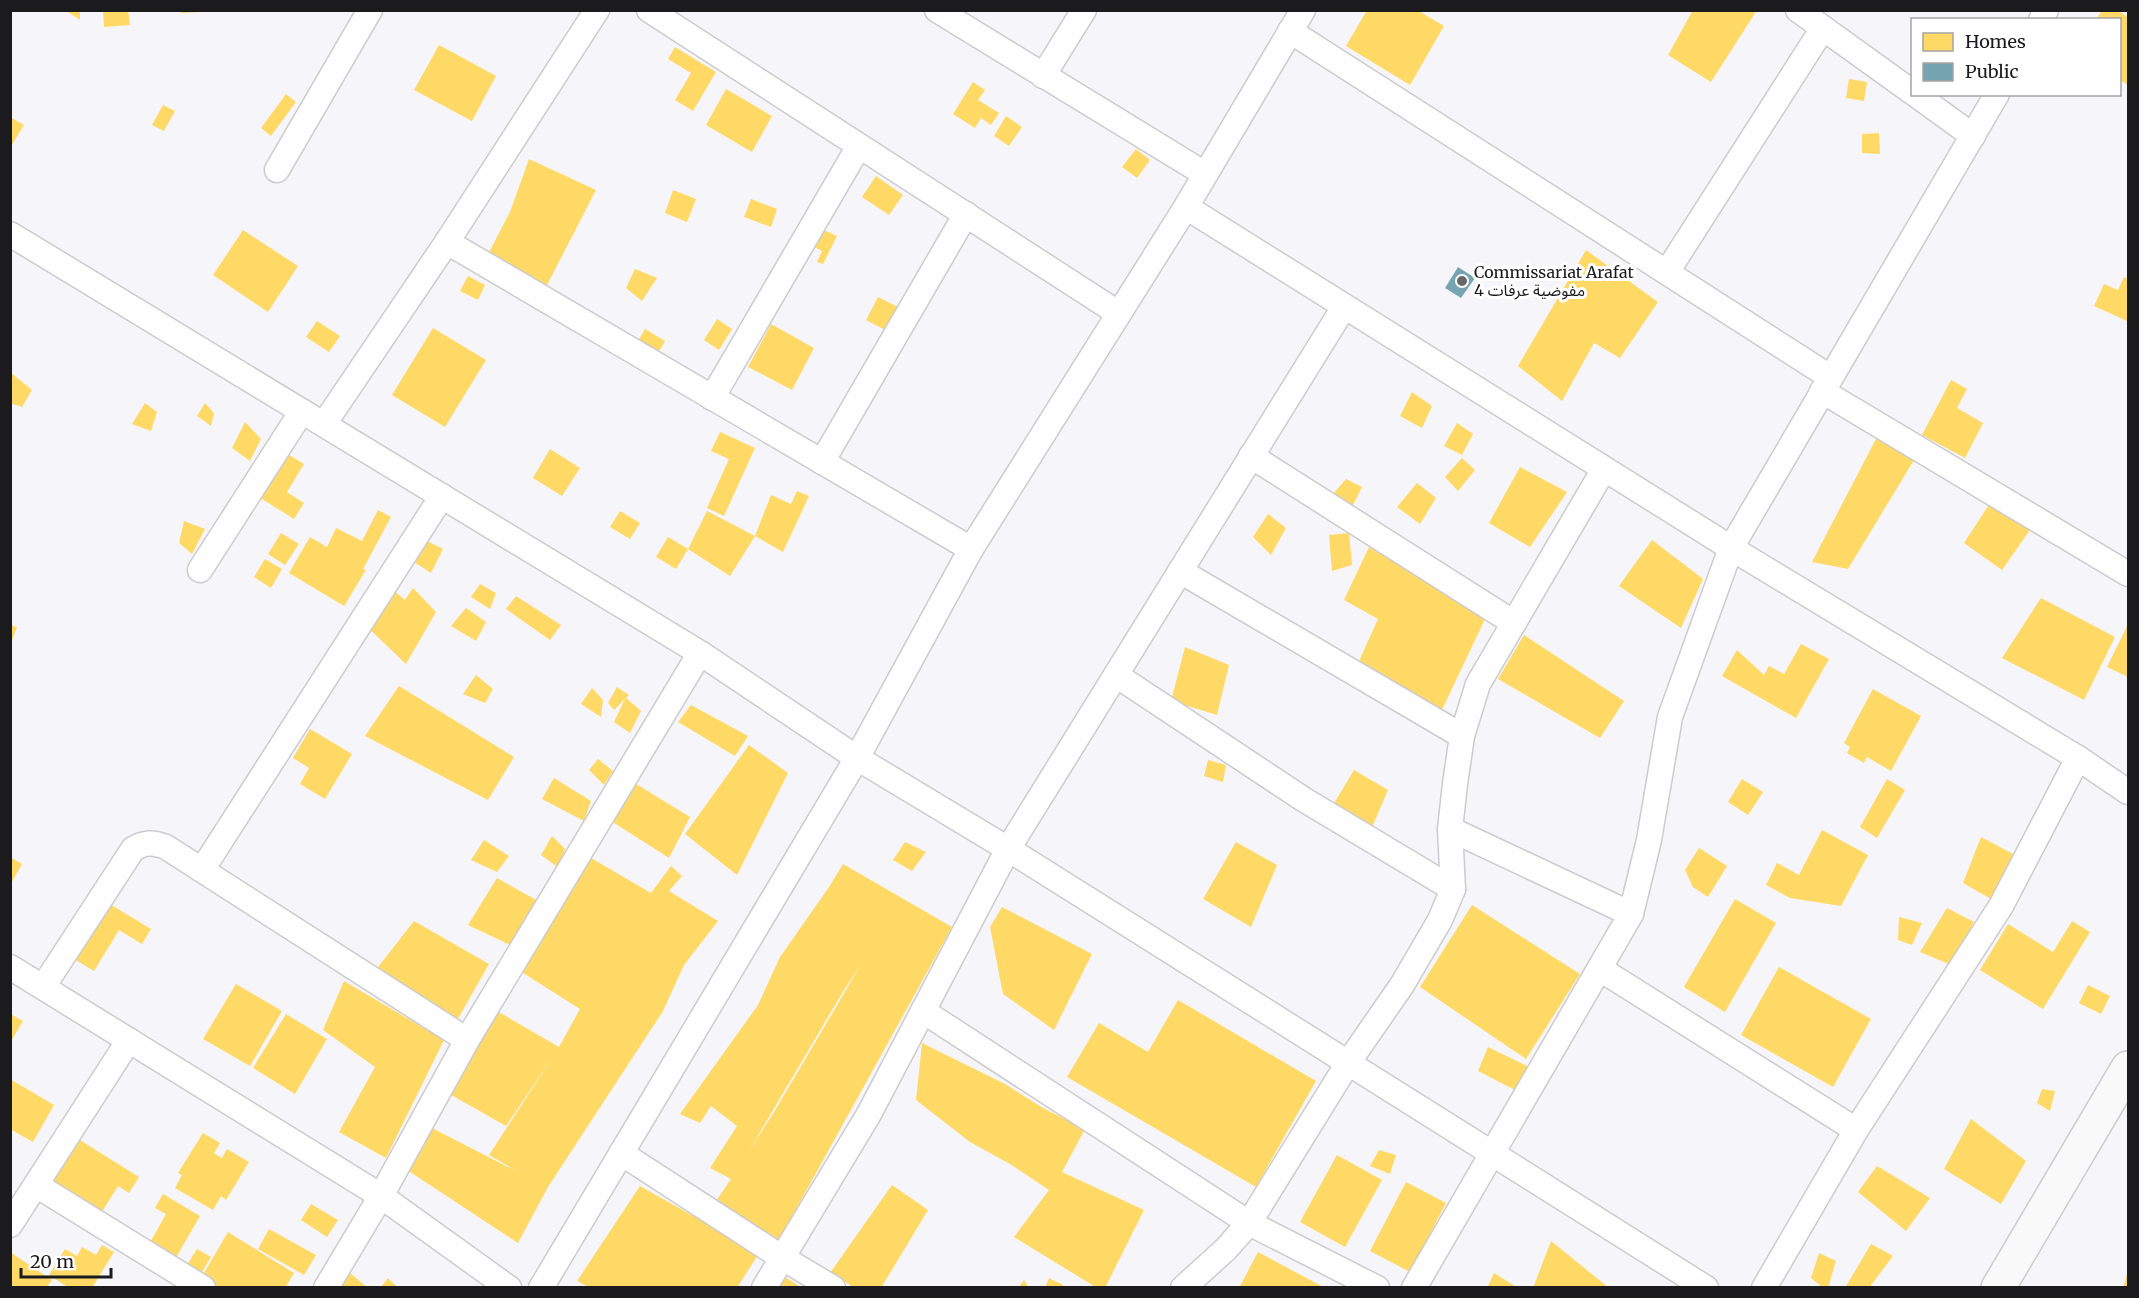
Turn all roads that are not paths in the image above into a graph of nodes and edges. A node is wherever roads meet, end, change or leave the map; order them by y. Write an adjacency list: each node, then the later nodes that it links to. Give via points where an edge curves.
1 (370, 10): 16 (street)
2 (597, 10): 21 (street)
3 (649, 10): 15 (street)
4 (937, 10): 10 (street)
5 (1084, 10): 10 (street)
6 (1303, 10): 9 (street)
7 (1798, 10): 8 (street)
8 (1823, 28): 11 (street); 22 (street)
9 (1290, 31): 17 (street); 22 (street)
10 (1043, 76): 17 (street)
11 (1911, 91)
12 (1918, 96): 14 (street)
13 (1996, 96): 14 (street)
14 (1972, 136): 25 (street)
15 (859, 146): 19 (street); 26 (street)
16 (277, 170)
17 (1205, 174): 18 (street)
18 (1186, 207): 23 (street); 24 (street)
19 (966, 214): 24 (street); 30 (street)
20 (10, 234): 27 (street)
21 (447, 242): 26 (street); 28 (street)
22 (1667, 272): 25 (street)
23 (1344, 307): 29 (street); 31 (street)
24 (1118, 313): 34 (street)
25 (1826, 384): 33 (street); 37 (street)
26 (712, 398): 30 (street)
27 (302, 411): 28 (street); 35 (street)
28 (324, 424): 32 (street)
29 (1251, 456): 36 (street); 38 (street)
30 (822, 462): 34 (street)
31 (1604, 469): 33 (street); 38 (street)
32 (442, 496): 39 (street); 47 (street)
33 (1731, 548): 43 (street); 49 (street, via 1670,717 1649,840)
34 (971, 549): 42 (street)
35 (200, 570)
36 (1180, 571): 40 (street); 41 (street)
37 (2128, 574)
38 (1514, 623): 41 (street, via 1478,684)
39 (700, 653): 42 (street); 55 (street)
40 (1116, 675): 46 (street); 48 (street, via 1303,799)
41 (1462, 736): 45 (street)
42 (857, 758): 46 (street); 59 (street)
43 (2078, 758): 44 (street); 58 (street, via 2001,906)
44 (2128, 792)
45 (1450, 829): 48 (street); 49 (street)
46 (1008, 849): 53 (street); 56 (street)
47 (202, 870): 52 (street, via 155,843 133,849); 55 (street)
48 (1453, 889): 56 (street, via 1440,920 1402,985)
49 (1631, 914): 51 (street)
50 (10, 967): 52 (street)
51 (1600, 969): 58 (street); 60 (street)
52 (43, 987): 54 (street)
53 (923, 1011): 63 (street); 65 (street, via 869,1114)
54 (129, 1040): 61 (street); 62 (street)
55 (467, 1040): 62 (street)
56 (1348, 1063): 60 (street); 63 (street)
57 (2128, 1068): 77 (street)
58 (1856, 1130): 76 (street)
59 (621, 1152): 65 (street); 69 (street)
60 (1493, 1154): 74 (street); 75 (street)
61 (36, 1185): 64 (street); 66 (street)
62 (381, 1196): 67 (street); 68 (street)
63 (1249, 1223): 72 (street); 73 (street)
64 (10, 1225)
65 (781, 1257): 70 (street); 71 (street)
66 (203, 1287)
67 (326, 1287)
68 (508, 1287)
69 (541, 1287)
70 (764, 1287)
71 (833, 1287)
72 (1183, 1287)
73 (1377, 1287)
74 (1414, 1287)
75 (1706, 1287)
76 (1764, 1287)
77 (1998, 1287)

